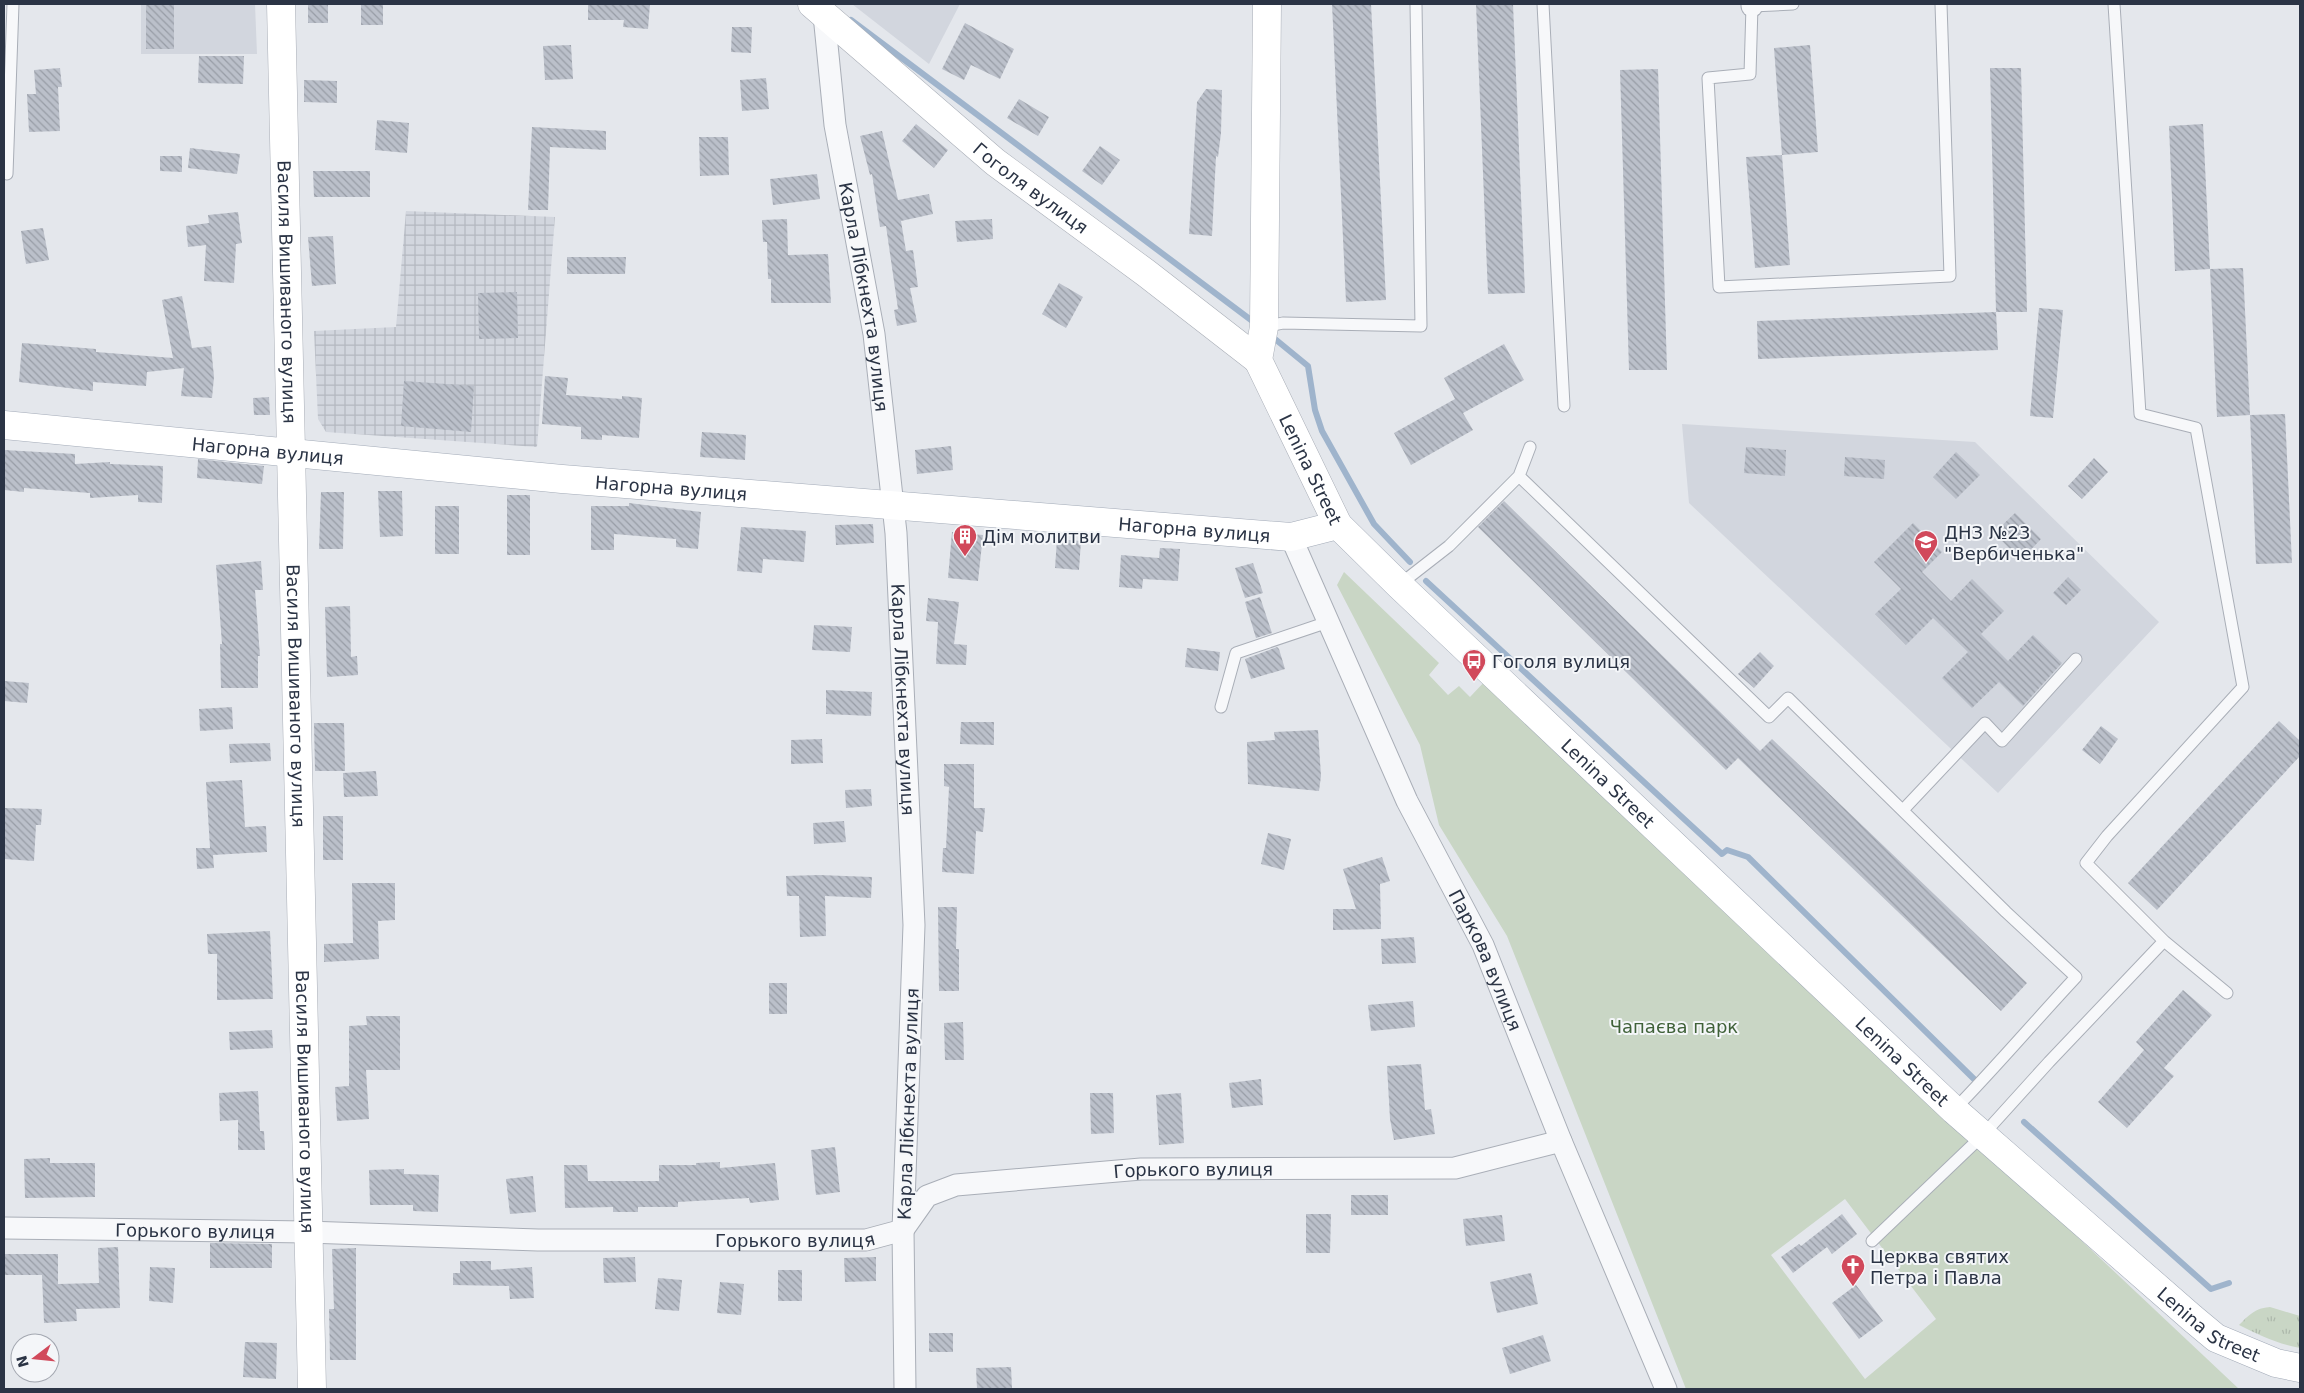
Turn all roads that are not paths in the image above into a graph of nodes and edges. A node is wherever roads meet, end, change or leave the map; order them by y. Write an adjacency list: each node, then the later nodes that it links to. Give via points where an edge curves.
1 (13, 4): 11 (lane)
2 (282, 4): 17 (main road, Василя Вишиваного вулиця)
3 (1267, 4): 12 (main road)
4 (1416, 4): 12 (lane, via 1422,326 1283,323)
5 (1543, 4): 14 (lane)
6 (1792, 4): 9 (lane)
7 (1941, 4): 9 (lane, via 1950,276 1719,287 1708,78 1750,74)
8 (2114, 4): 27 (lane, via 2140,414 2196,428 2244,687 2086,862)
9 (1752, 5)
10 (818, 10): 13 (main road, Гоголя вулиця, via 995,162); 19 (street, Карла Лібкнехта вулиця, via 835,125 874,334)
11 (7, 174)
12 (1264, 327): 13 (main road)
13 (1258, 360): 20 (main road, Lenina Street)
14 (1564, 406)
15 (4, 425): 17 (main road, Нагорна вулиця)
16 (1530, 448): 18 (lane)
17 (290, 454): 19 (main road, Нагорна вулиця); 34 (main road, Василя Вишиваного вулиця)
18 (1519, 476): 22 (lane, via 1449,546); 26 (lane, via 1769,716 1788,698)
19 (892, 506): 21 (main road, Нагорна вулиця); 33 (street, Карла Лібкнехта вулиця, via 896,533 914,925)
20 (1338, 524): 21 (main road, Нагорна вулиця); 22 (main road, Lenina Street)
21 (1291, 537): 23 (street, Паркова вулиця)
22 (1399, 585): 29 (main road, Lenina Street)
23 (1328, 622): 25 (lane, via 1236,653); 31 (street, Паркова вулиця, via 1406,801 1483,945)
24 (2076, 659): 26 (lane, via 2002,741 1985,723)
25 (1221, 707)
26 (1902, 810): 29 (lane, via 2076,976)
27 (2164, 941): 28 (lane); 30 (lane)
28 (2227, 993)
29 (1954, 1110): 30 (main road, Lenina Street)
30 (1982, 1136): 35 (lane); 36 (main road, Lenina Street, via 2216,1338 2276,1363)
31 (1561, 1141): 33 (street, Горького вулиця, via 1455,1168 1141,1170 956,1185 927,1196); 39 (street, Паркова вулиця)
32 (4, 1228): 34 (street, Горького вулиця)
33 (903, 1230): 34 (street, Горького вулиця, via 866,1240 538,1240); 38 (street, Карла Лібкнехта вулиця)
34 (307, 1232): 37 (main road, Василя Вишиваного вулиця)
35 (1872, 1241)
36 (2300, 1368)
37 (312, 1389)
38 (905, 1389)
39 (1666, 1389)

